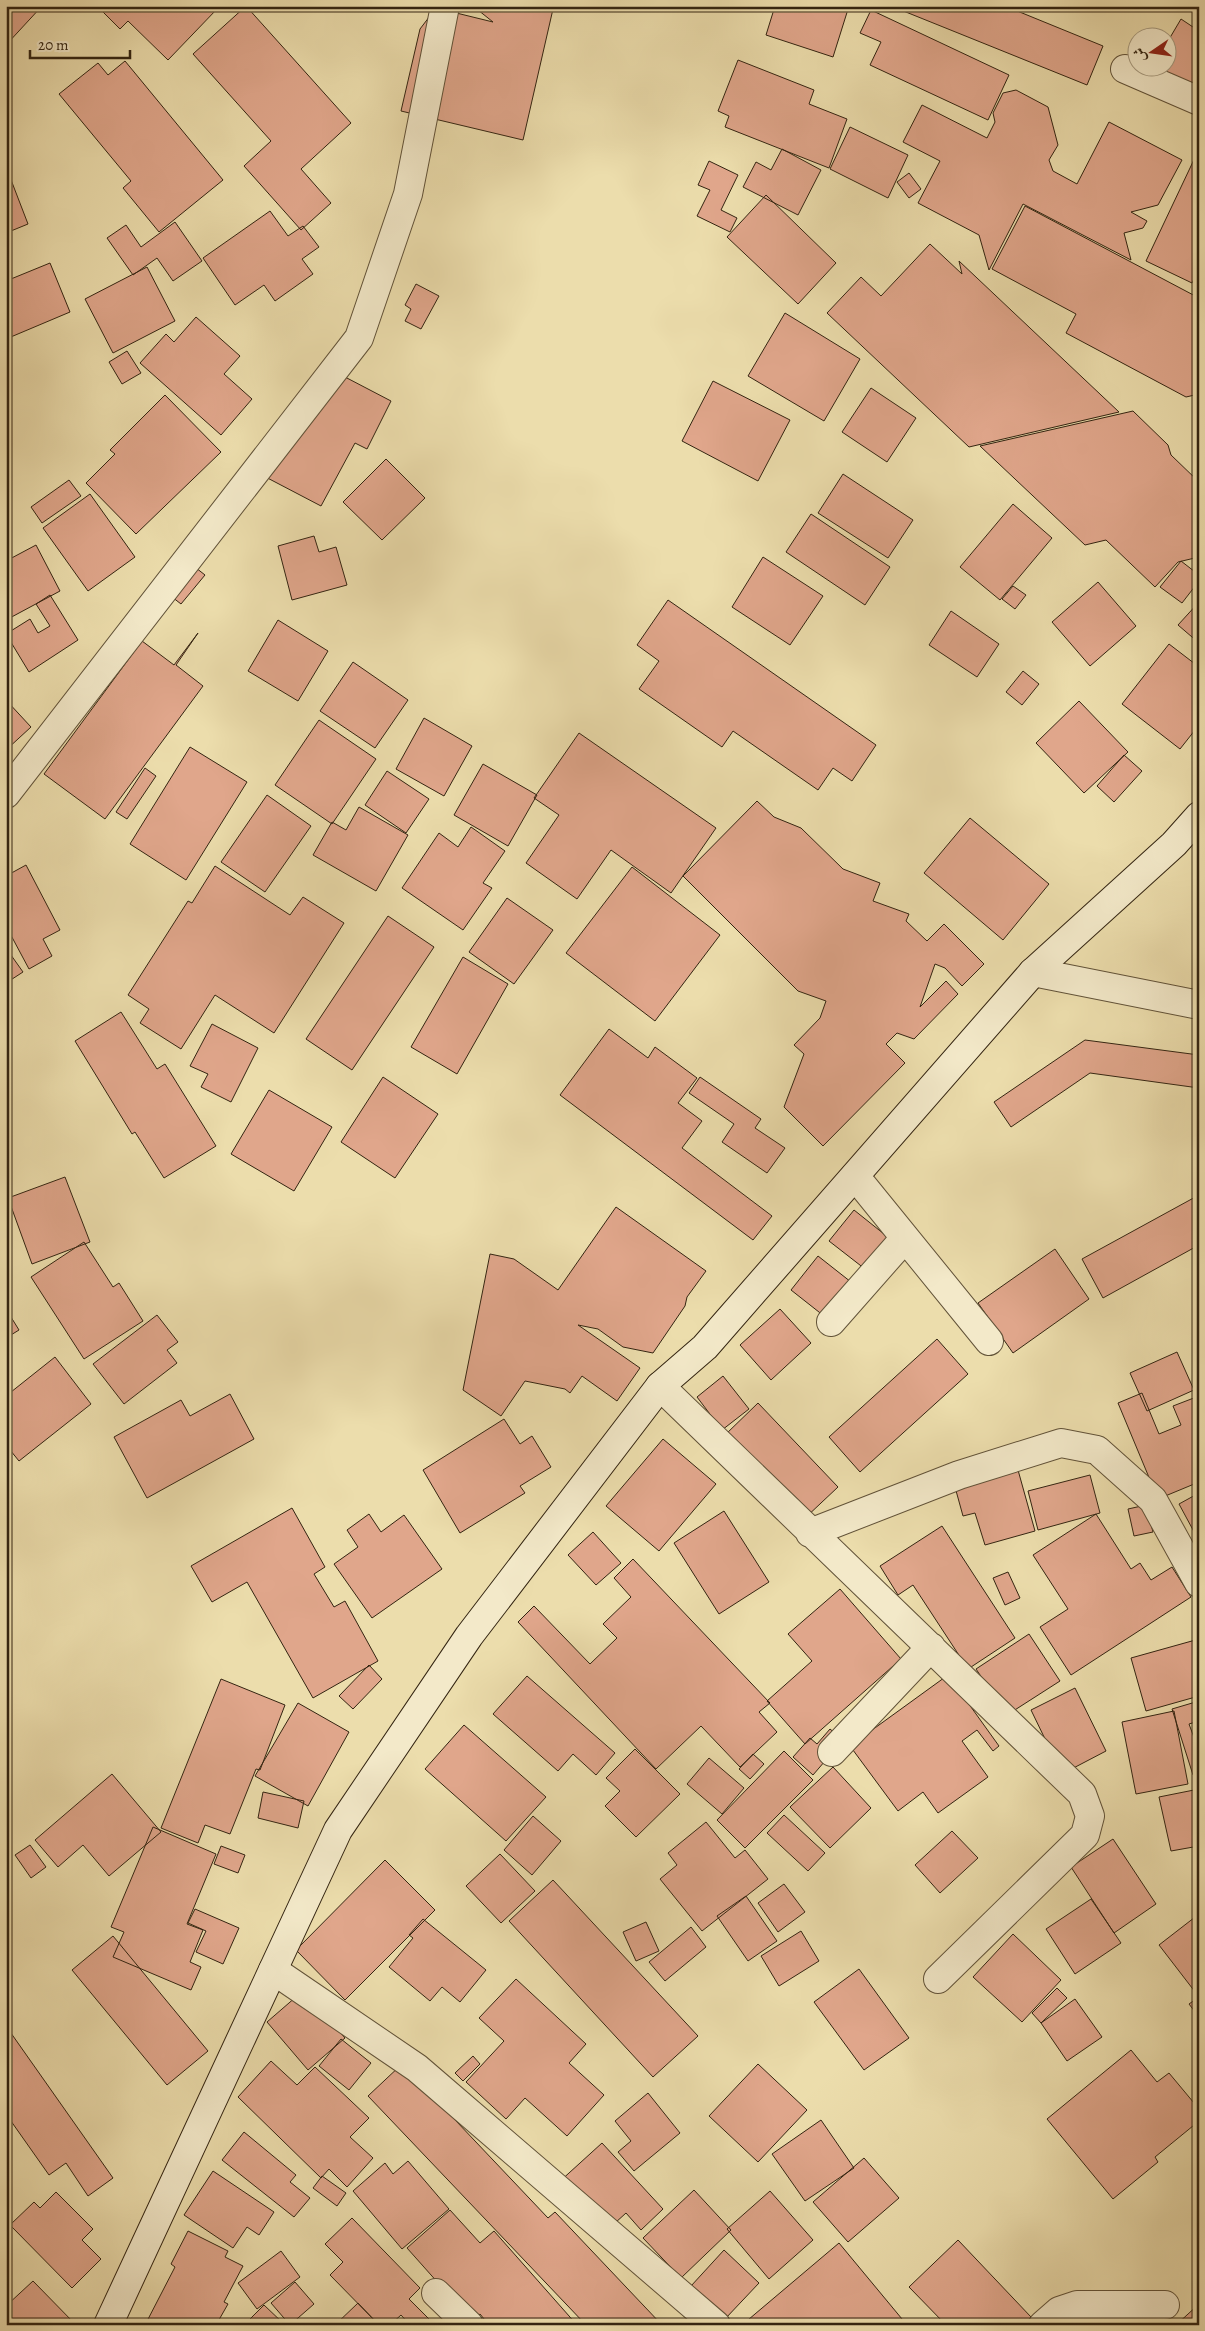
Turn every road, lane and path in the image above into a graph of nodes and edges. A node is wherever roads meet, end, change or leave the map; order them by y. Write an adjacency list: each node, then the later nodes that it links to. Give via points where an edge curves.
1 (445, 6): 4 (street, via 408,194 359,338)
2 (1125, 69): 3 (street)
3 (1199, 102)
4 (6, 794)
5 (1199, 816): 6 (street, via 1174,844)
6 (1034, 972): 7 (street); 8 (street)
7 (1199, 1005)
8 (855, 1176): 9 (street); 12 (street, via 705,1347)
9 (905, 1238): 10 (street); 11 (street)
10 (831, 1322)
11 (989, 1341)
12 (660, 1386): 13 (street); 17 (street, via 469,1636 343,1822)
13 (810, 1533): 14 (street, via 959,1475 1061,1443 1097,1450 1153,1500); 15 (street)
14 (1199, 1583)
15 (931, 1647): 16 (street); 18 (street, via 1082,1794 1090,1816 1085,1835)
16 (832, 1752)
17 (273, 1970): 21 (street); 23 (street, via 417,2068)
18 (938, 1980)
19 (436, 2293): 22 (street)
20 (1165, 2305): 24 (street, via 1077,2305 1059,2311)
21 (108, 2325)
22 (468, 2325)
23 (716, 2325)
24 (1043, 2325)

